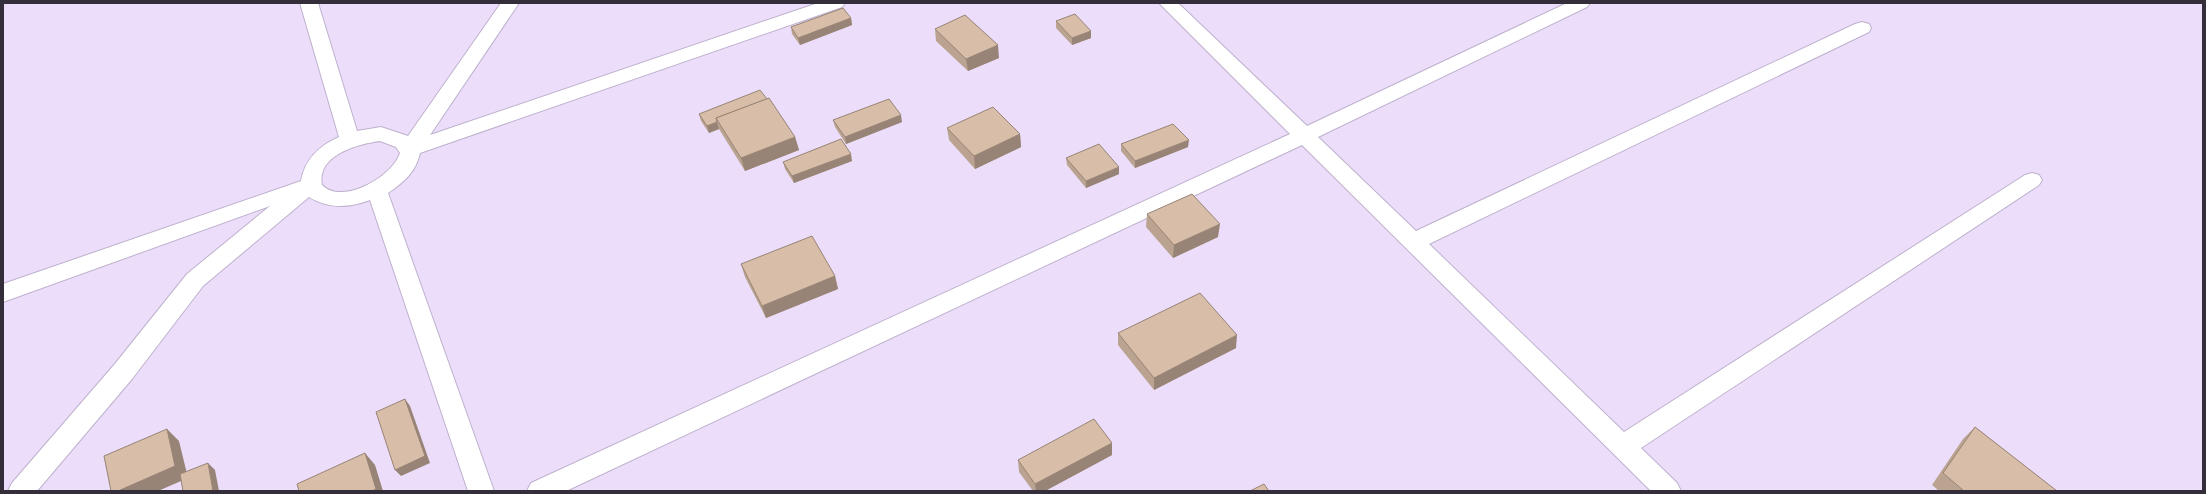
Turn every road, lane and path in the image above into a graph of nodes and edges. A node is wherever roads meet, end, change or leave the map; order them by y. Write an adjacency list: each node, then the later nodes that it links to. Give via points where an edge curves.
1 (309, 3): 8 (street)
2 (510, 3): 9 (street)
3 (836, 3): 9 (street)
4 (1168, 3): 7 (street)
5 (1581, 3): 7 (street)
6 (1862, 28): 13 (street)
7 (1304, 136): 13 (street); 19 (street)
8 (350, 140): 9 (street, via 382,134 405,142); 11 (street, via 324,155 315,165)
9 (410, 149): 12 (street, via 410,160 404,171 393,182)
10 (2032, 180): 15 (street)
11 (310, 184): 12 (street, via 319,194 335,198 355,198); 14 (street); 17 (street, via 195,280 123,372)
12 (377, 191): 18 (street)
13 (1413, 242): 15 (street)
14 (3, 293)
15 (1623, 446): 16 (street)
16 (1660, 489)
17 (21, 491)
18 (481, 491)
19 (540, 491)

